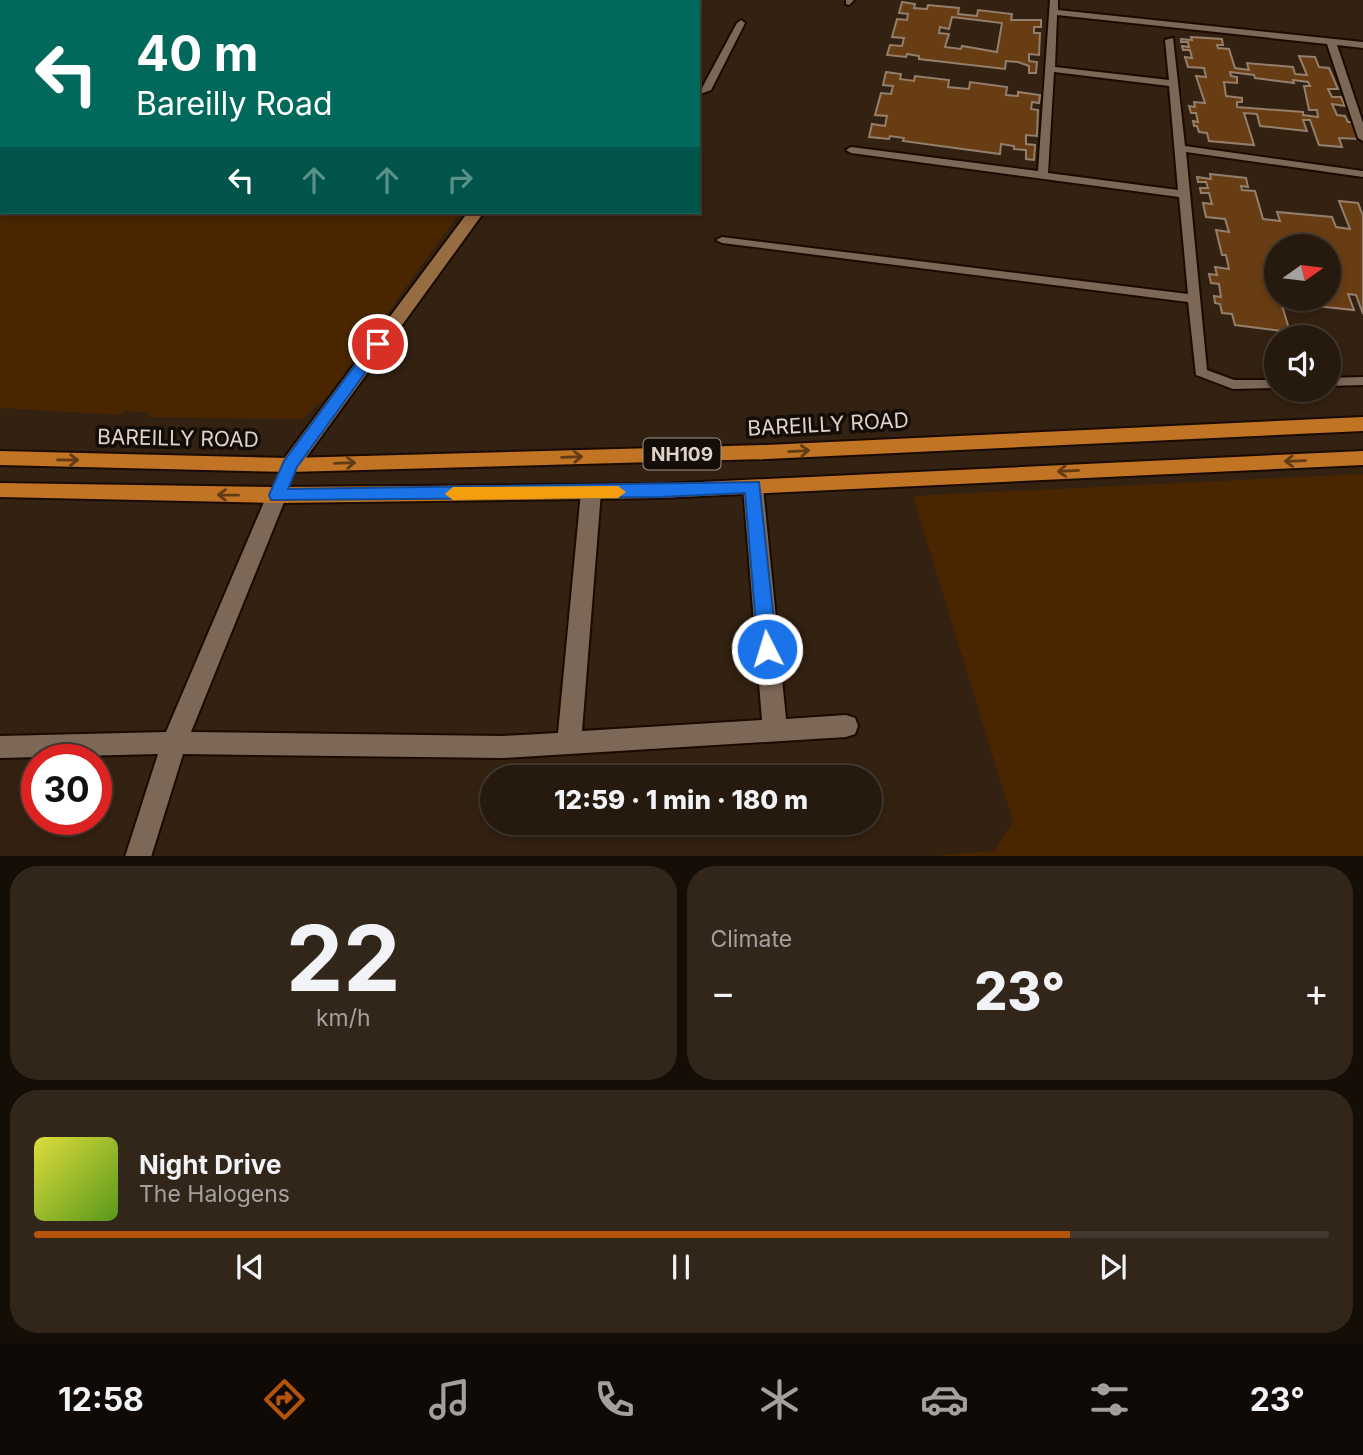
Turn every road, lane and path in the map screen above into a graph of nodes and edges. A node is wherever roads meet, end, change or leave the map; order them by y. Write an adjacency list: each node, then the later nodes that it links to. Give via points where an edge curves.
1 (1055, 0): 2 (lane)
2 (1054, 12): 5 (lane); 7 (lane)
3 (741, 23): 9 (lane, via 706,90)
4 (1170, 40): 8 (lane)
5 (1331, 42): 6 (lane); 10 (lane)
6 (1363, 45)
7 (1051, 69): 8 (lane); 13 (lane)
8 (1174, 84): 11 (lane)
9 (700, 92)
10 (1363, 138)
11 (1180, 148): 14 (lane); 15 (lane)
12 (851, 150): 13 (lane)
13 (1043, 174): 15 (lane)
14 (1363, 174)
15 (1184, 194): 18 (lane)
16 (475, 214): 25 (main road)
17 (722, 240): 18 (lane)
18 (1194, 299): 21 (lane, via 1201,372 1233,385)
19 (1363, 381): 20 (lane)
20 (1341, 382)
21 (1264, 384)
22 (1363, 424): 25 (highway, BAREILLY ROAD / NH109, one-way to 22, via 780,452)
23 (0, 458): 25 (highway, BAREILLY ROAD / NH109, one-way to 25)
24 (1363, 458): 26 (highway, NH109, one-way to 26)
25 (290, 465): 29 (highway)
26 (753, 487): 28 (highway, NH109); 31 (street)
27 (0, 490): 29 (highway, NH109, one-way to 27)
28 (591, 492): 29 (highway, NH109); 33 (street)
29 (277, 495): 32 (street)
30 (846, 726): 31 (street)
31 (775, 731): 33 (street)
32 (174, 743): 33 (street, via 503,747); 34 (street); 35 (street)
33 (569, 743)
34 (0, 747)
35 (138, 856)

